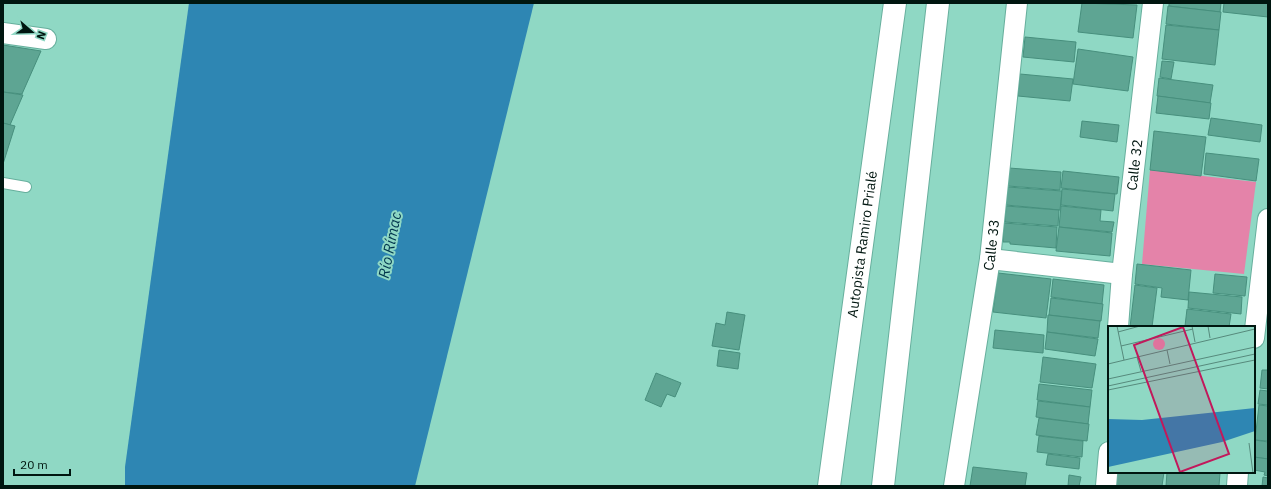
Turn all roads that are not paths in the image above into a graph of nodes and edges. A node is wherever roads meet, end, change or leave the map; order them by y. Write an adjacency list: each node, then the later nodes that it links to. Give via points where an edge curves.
1 (895, 3): 16 (highway, Autopista Ramiro Prialé)
2 (938, 3): 17 (highway)
3 (1017, 3): 10 (street, Calle 33)
4 (1153, 3): 11 (street, Calle 32)
5 (3, 33): 6 (street)
6 (46, 39)
7 (3, 183): 8 (lane)
8 (26, 187)
9 (1268, 218): 13 (street)
10 (990, 259): 11 (street); 18 (street, Calle 33)
11 (1122, 274): 12 (street, Calle 32)
12 (1118, 326)
13 (1255, 329)
14 (1108, 463): 19 (street)
15 (1238, 473): 20 (street)
16 (829, 486)
17 (883, 486)
18 (954, 486)
19 (1106, 486)
20 (1237, 486)

